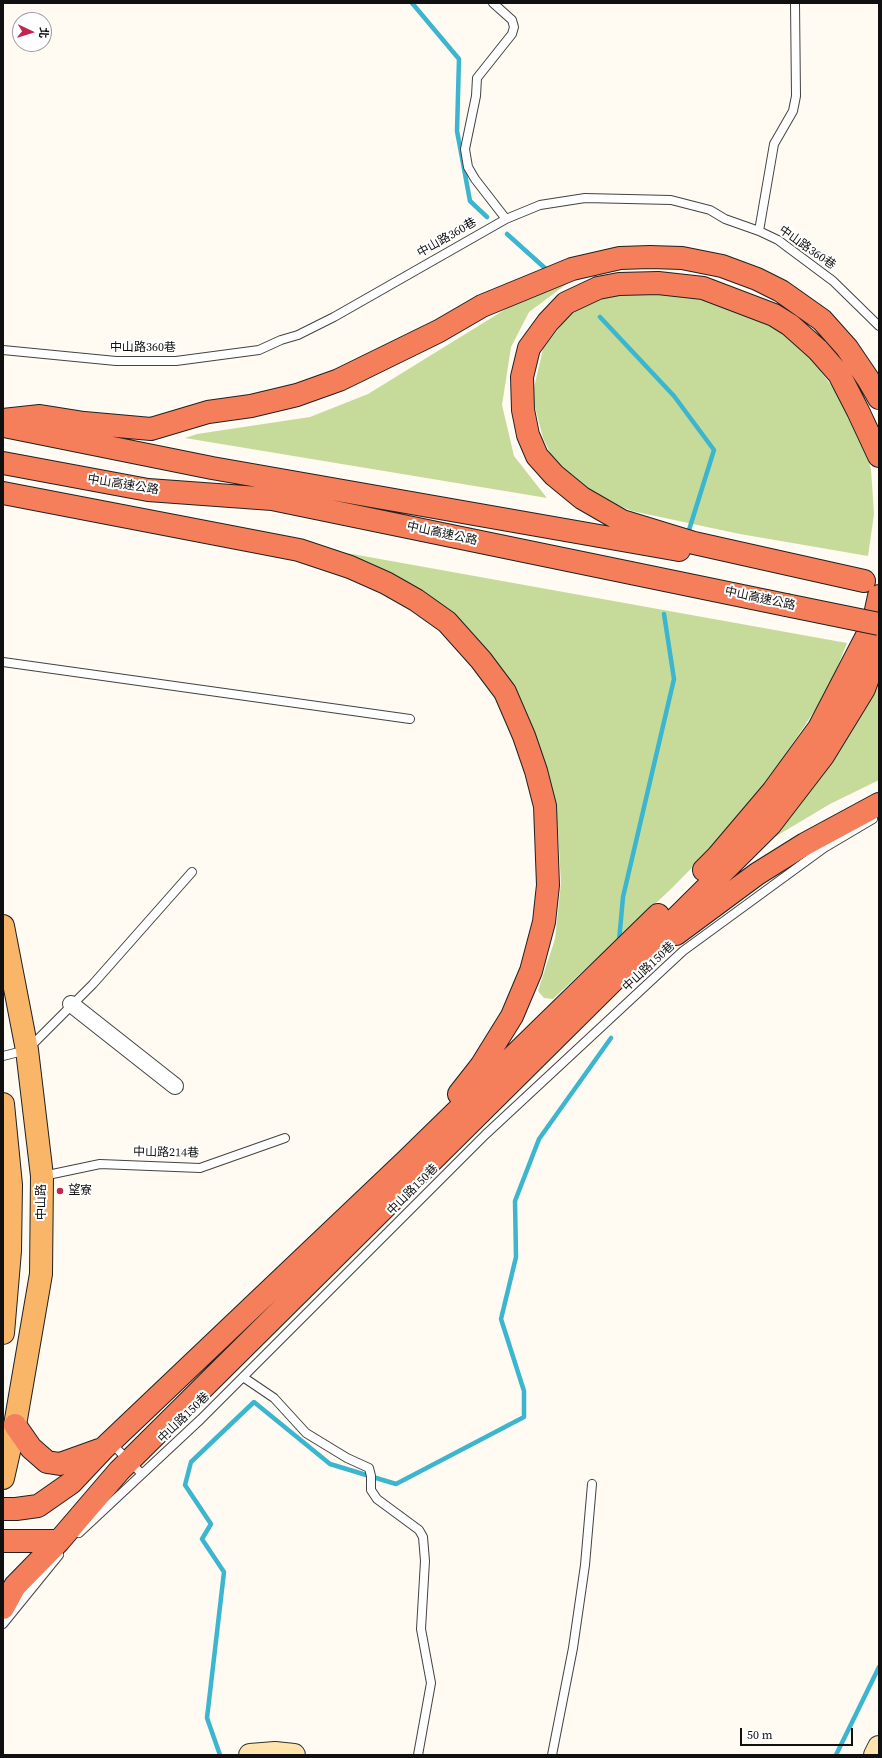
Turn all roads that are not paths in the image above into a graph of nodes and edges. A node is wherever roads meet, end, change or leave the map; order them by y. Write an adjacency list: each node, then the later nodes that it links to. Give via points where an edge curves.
1 (493, 3): 3 (lane, via 512,20 514,27 512,34 477,78 476,96 465,149 468,167 475,179)
2 (796, 3): 4 (lane, via 796,96 793,111 774,144)
3 (506, 219): 4 (lane, 中山路360巷, via 540,205 585,198 671,200 710,210 725,219); 6 (lane, 中山路360巷, via 334,317 259,350 176,361 124,361)
4 (759, 231): 5 (lane, 中山路360巷, via 778,240 833,281)
5 (879, 326)
6 (3, 350)
7 (879, 398): 8 (highway, via 847,348 822,320 782,291 722,266 682,258 650,257 620,258 572,269 482,306 339,380 297,396 208,412 150,428 84,423 40,416)
8 (3, 420)
9 (3, 426): 13 (highway, 中山高速公路, via 212,468)
10 (879, 456): 13 (highway, via 839,374 818,350 790,325 774,315 703,288 658,283 619,284 598,288 566,303 529,348 522,377 523,410 528,435 537,456 554,475 582,498 622,521 694,543)
11 (3, 464): 14 (highway, 中山高速公路, bridge, via 148,490 272,499)
12 (3, 493): 29 (highway, via 299,550 350,567 416,600 447,622 505,692 524,736 545,806 548,885 544,922 531,971 512,1016 481,1066)
13 (874, 587): 29 (highway, via 873,624 819,728 773,791 717,857)
14 (879, 624)
15 (879, 648): 22 (highway, via 860,695 822,756 770,825)
16 (3, 662): 17 (lane)
17 (410, 719)
18 (879, 804): 22 (highway, via 805,844 757,874 647,956)
19 (879, 816): 32 (lane, 中山路150巷, via 824,848 683,951 485,1135)
20 (192, 872): 23 (lane, via 93,984)
21 (3, 926): 24 (main road, 中山路)
22 (630, 964): 35 (highway)
23 (71, 1004): 24 (lane); 26 (street)
24 (28, 1050): 25 (lane); 30 (main road, 中山路)
25 (3, 1056)
26 (175, 1086)
27 (3, 1104): 31 (main road, via 11,1186 10,1252)
28 (285, 1138): 30 (lane, 中山路214巷, via 200,1168 100,1164)
29 (406, 1161): 34 (highway)
30 (42, 1176): 33 (main road, 中山路, via 42,1274)
31 (3, 1333)
32 (243, 1377): 35 (lane, 中山路150巷); 46 (lane, via 274,1398 306,1433 369,1468 371,1490 377,1499 419,1530 423,1537 425,1561 421,1629 431,1683)
33 (15, 1425): 34 (highway, via 31,1448 47,1462 60,1464); 36 (main road, 中山路)
34 (108, 1445): 35 (lane); 38 (highway, via 71,1483 38,1506)
35 (136, 1468): 40 (highway)
36 (3, 1478)
37 (592, 1484): 47 (lane, via 585,1565 573,1648)
38 (3, 1509)
39 (3, 1541): 40 (highway)
40 (66, 1543): 41 (highway, via 15,1586); 42 (lane)
41 (3, 1608)
42 (3, 1624)
43 (879, 1747): 48 (street)
44 (250, 1755): 45 (street)
45 (294, 1755)
46 (418, 1755)
47 (552, 1755)
48 (875, 1755)

